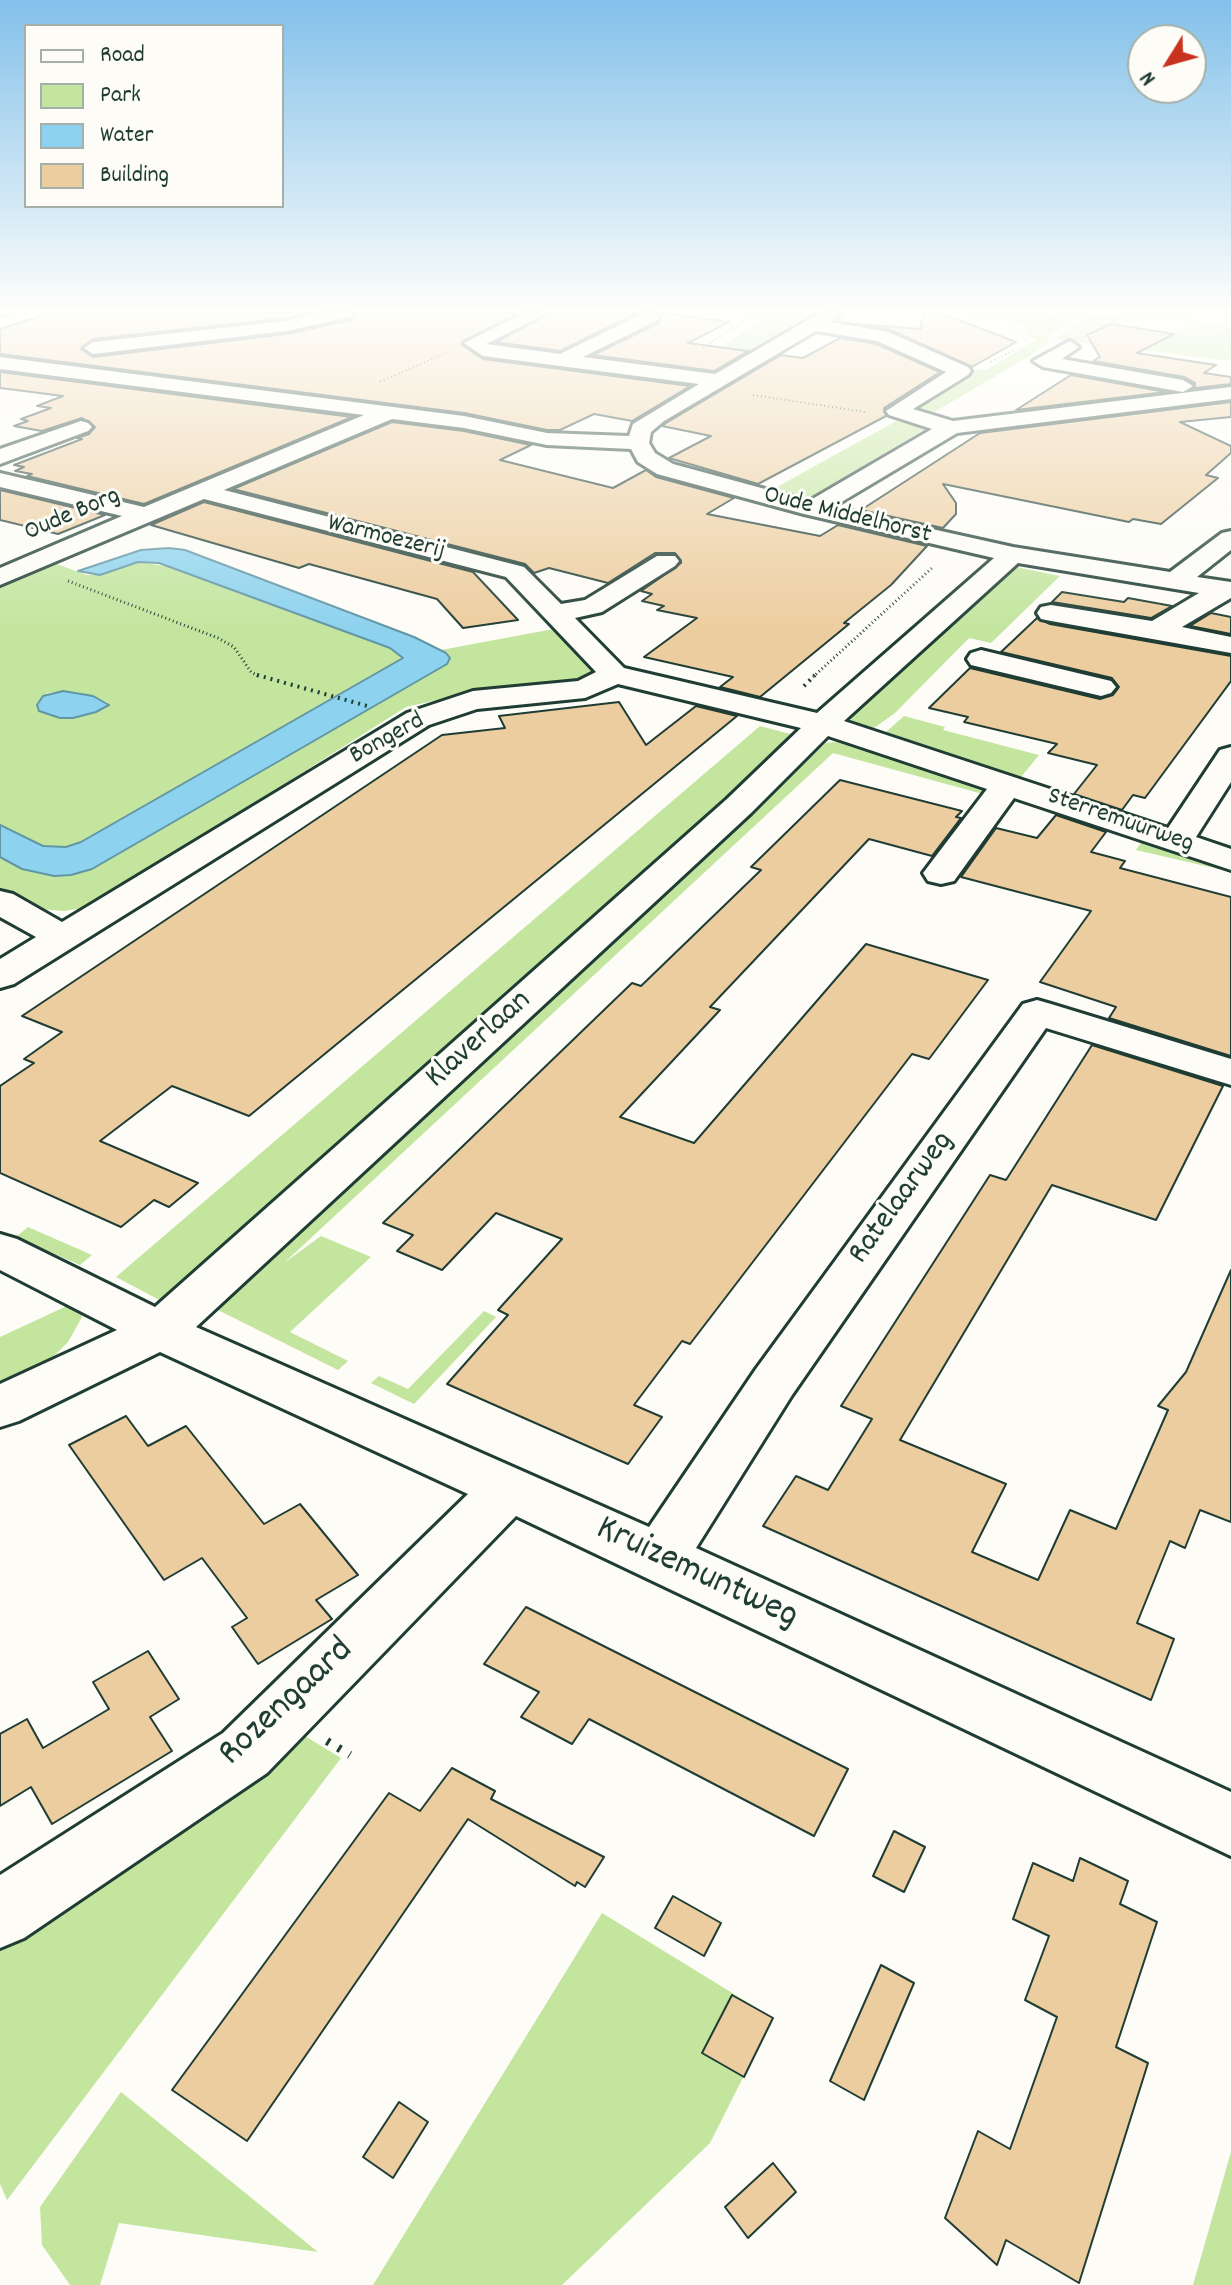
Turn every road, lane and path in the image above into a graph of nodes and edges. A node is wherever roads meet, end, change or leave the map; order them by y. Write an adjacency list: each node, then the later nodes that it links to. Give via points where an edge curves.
1 (372, 420): 13 (street, Oude Borg)
2 (446, 420): 10 (street, via 547,439)
3 (657, 420): 10 (street, via 641,429)
4 (921, 420): 7 (street)
5 (1005, 420): 7 (street)
6 (81, 427): 9 (street)
7 (952, 428): 14 (street)
8 (3, 437): 9 (street)
9 (40, 442): 11 (street)
10 (638, 443): 14 (street, Oude Middelhorst, via 646,457 665,469)
11 (0, 457)
12 (0, 480): 15 (street)
13 (203, 492): 15 (street, Oude Borg); 25 (street, Warmoezerij, via 515,572)
14 (812, 509): 17 (street, Oude Middelhorst)
15 (146, 515): 19 (street, Oude Borg)
16 (1231, 538): 22 (street)
17 (1013, 555): 22 (street, Oude Middelhorst); 26 (street, Klaverlaan)
18 (666, 561): 25 (street, via 593,606)
19 (28, 566): 21 (street, Oude Borg); 31 (path, via 218,638 234,647 251,672 263,679)
20 (934, 567): 32 (path)
21 (0, 577)
22 (1175, 581): 23 (street, Oude Middelhorst)
23 (1228, 590): 27 (street)
24 (1051, 613): 27 (street)
25 (553, 614): 29 (street, Warmoezerij)
26 (929, 630): 30 (street, via 993,645 998,658 987,660); 33 (street, Klaverlaan)
27 (1163, 631): 28 (street)
28 (1231, 645)
29 (614, 674): 32 (street); 40 (street, Bongerd, via 585,689 473,700 418,719)
30 (1101, 687)
31 (380, 709)
32 (773, 713): 33 (street)
33 (823, 724): 35 (street, Sterremuurweg); 44 (street, Klaverlaan)
34 (1231, 757): 36 (street)
35 (1008, 784): 36 (street, Sterremuurweg); 38 (street, Sterremuurweg)
36 (1176, 842): 37 (street, Sterremuurweg)
37 (1231, 860)
38 (941, 873)
39 (0, 902): 40 (street)
40 (61, 936): 41 (street, Bongerd)
41 (0, 976)
42 (1231, 1072): 47 (street, Ratelaarweg, via 1037,1012 783,1370)
43 (0, 1250): 44 (street, Kruizemuntweg)
44 (160, 1331): 45 (street, Klaverlaan); 46 (street, Kruizemuntweg)
45 (0, 1407)
46 (509, 1488): 47 (street, Kruizemuntweg); 49 (street, Rozengaard, via 245,1753)
47 (660, 1557): 48 (street, Kruizemuntweg)
48 (1231, 1825)
49 (0, 1914)

